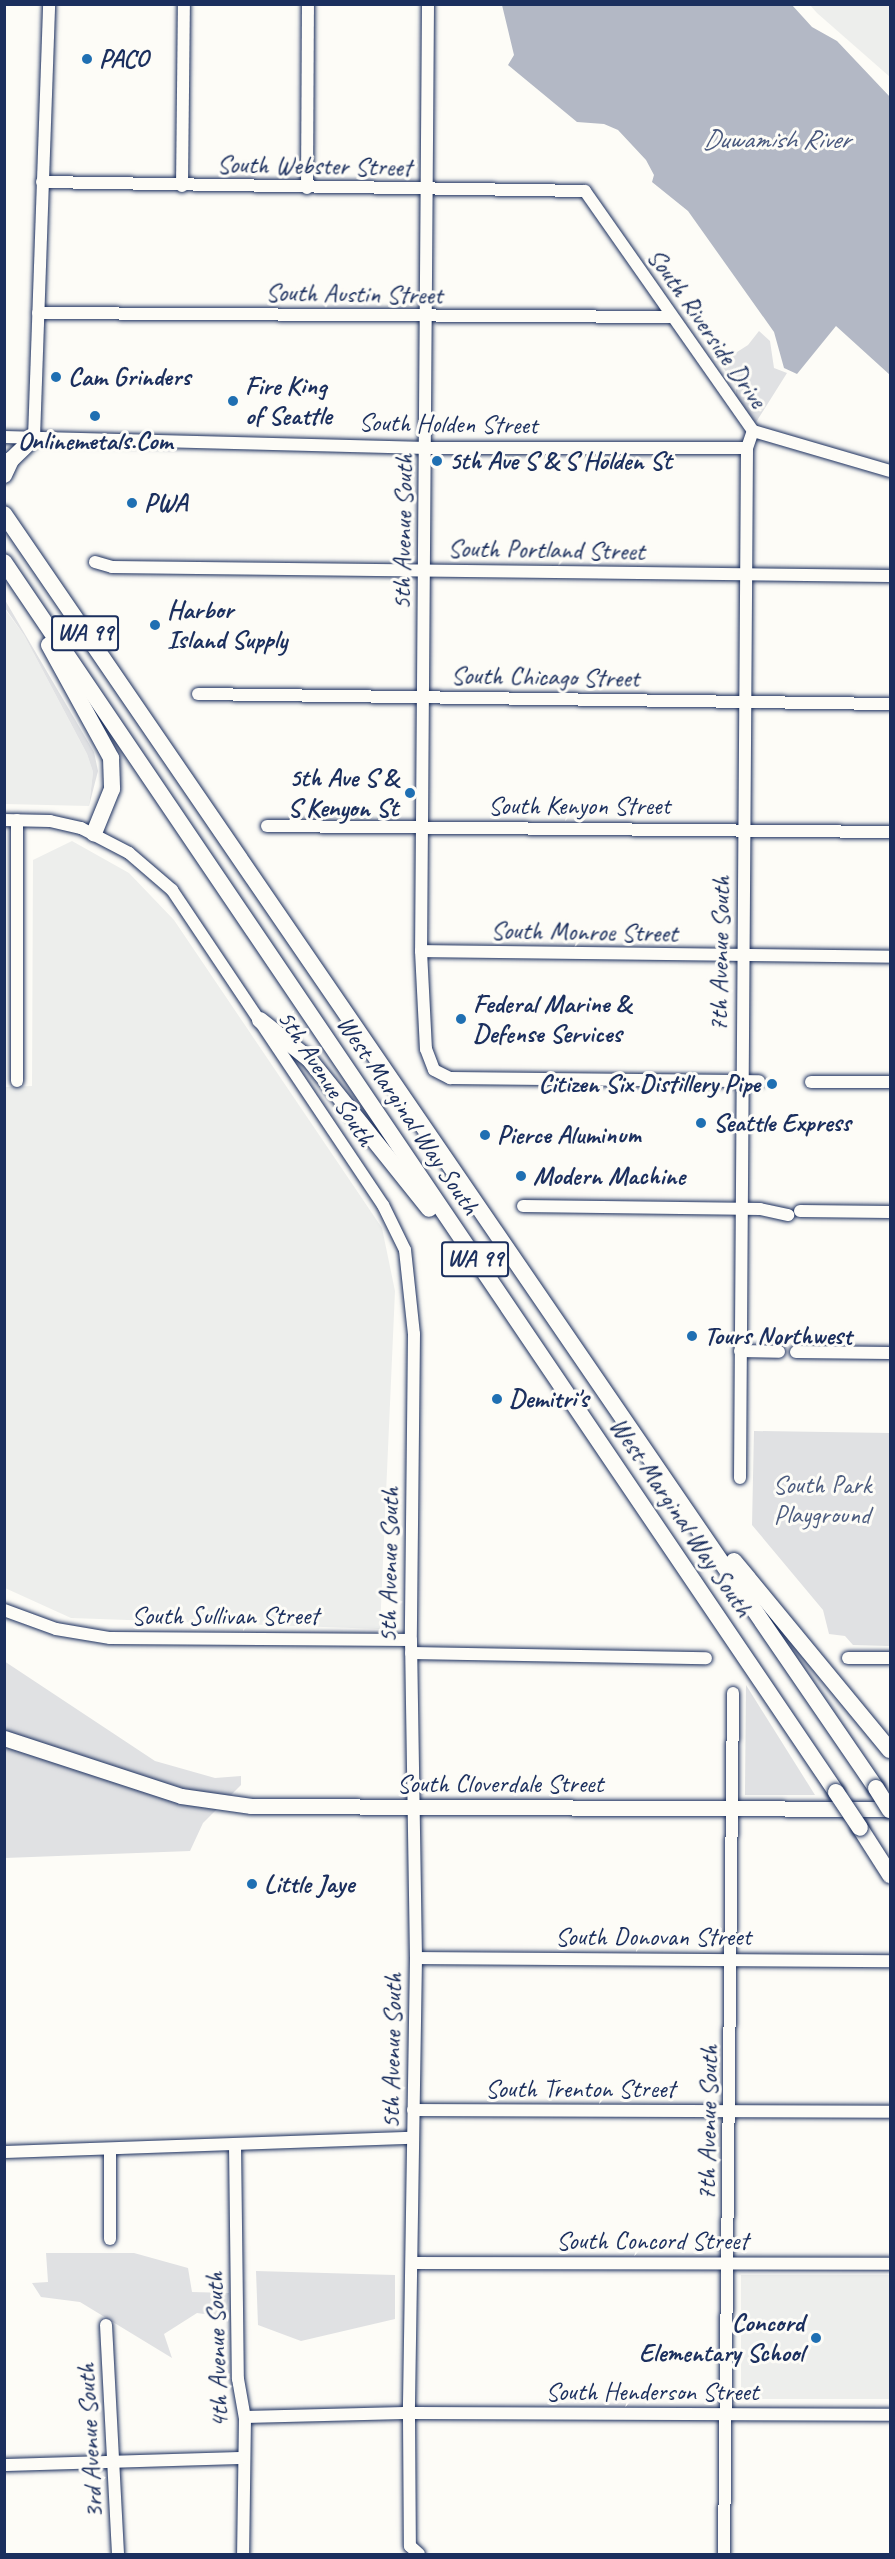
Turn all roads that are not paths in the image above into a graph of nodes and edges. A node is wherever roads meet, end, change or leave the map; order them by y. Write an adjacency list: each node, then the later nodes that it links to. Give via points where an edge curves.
1 (49, 4): 5 (street)
2 (184, 4): 6 (street)
3 (308, 4): 7 (street)
4 (428, 4): 8 (street, 5th Avenue South)
5 (42, 182): 6 (street, South Webster Street); 10 (street)
6 (182, 186): 7 (street, South Webster Street)
7 (307, 188): 8 (street, South Webster Street)
8 (426, 190): 9 (street, South Webster Street); 11 (street, 5th Avenue South)
9 (585, 191): 12 (street, South Riverside Drive)
10 (38, 313): 11 (street, South Austin Street); 15 (street)
11 (427, 317): 12 (street, South Austin Street); 16 (street, 5th Avenue South)
12 (670, 317): 13 (street, South Riverside Drive)
13 (753, 431): 17 (street, 7th Avenue South); 18 (street, South Riverside Drive)
14 (4, 438): 15 (street, South Holden Street)
15 (34, 438): 16 (street, South Holden Street); 19 (highway, via 11,460)
16 (427, 448): 17 (street, South Holden Street); 23 (street, 5th Avenue South)
17 (747, 448): 24 (street, 7th Avenue South)
18 (891, 471)
19 (4, 475)
20 (4, 514): 55 (highway, West Marginal Way South / WA 99)
21 (95, 561): 23 (street, South Portland Street, via 112,567)
22 (4, 562): 26 (highway, West Marginal Way South / WA 99)
23 (426, 571): 24 (street, South Portland Street); 28 (street, 5th Avenue South)
24 (747, 575): 25 (street, South Portland Street); 29 (street, 7th Avenue South)
25 (891, 576)
26 (19, 585): 36 (highway, via 111,758 112,789); 49 (highway, West Marginal Way South / WA 99)
27 (198, 694): 28 (street, South Chicago Street)
28 (424, 698): 29 (street, South Chicago Street); 33 (street, 5th Avenue South)
29 (745, 702): 30 (street, South Chicago Street); 34 (street, 7th Avenue South)
30 (891, 704)
31 (11, 820): 36 (street, via 62,822); 41 (street)
32 (267, 826): 33 (street, South Kenyon Street)
33 (422, 828): 34 (street, South Kenyon Street); 37 (street, 5th Avenue South)
34 (744, 829): 35 (street, South Kenyon Street); 38 (street, 7th Avenue South)
35 (891, 832)
36 (94, 833): 40 (street, 5th Avenue South, via 142,862 172,890)
37 (421, 951): 38 (street, South Monroe Street); 42 (street, 5th Avenue South, via 423,1035 434,1070 450,1078)
38 (742, 956): 39 (street, South Monroe Street); 42 (street, 7th Avenue South)
39 (891, 957)
40 (260, 1020): 49 (highway, via 309,1059 344,1100); 57 (street, 5th Avenue South, via 383,1205 405,1250 414,1334)
41 (17, 1081)
42 (741, 1081): 43 (street); 47 (street, 7th Avenue South)
43 (759, 1081)
44 (811, 1082): 45 (street)
45 (891, 1082)
46 (523, 1206): 47 (street)
47 (741, 1209): 48 (street); 50 (street, 7th Avenue South)
48 (891, 1212)
49 (527, 1336): 70 (highway, West Marginal Way South / WA 99, bridge)
50 (740, 1352): 51 (street); 54 (street, 7th Avenue South)
51 (779, 1352)
52 (796, 1352): 53 (street)
53 (891, 1353)
54 (740, 1478)
55 (675, 1491): 65 (highway); 69 (highway, West Marginal Way South / WA 99, bridge)
56 (4, 1610): 57 (street, South Sullivan Street, via 40,1624 110,1638)
57 (411, 1640): 58 (street, 5th Avenue South)
58 (411, 1653): 59 (street); 67 (street, 5th Avenue South)
59 (706, 1658)
60 (848, 1658): 61 (street)
61 (891, 1658)
62 (733, 1693): 68 (street, 7th Avenue South)
63 (4, 1728): 66 (main road, South Cloverdale Street, via 94,1759)
64 (4, 1738): 66 (main road, South Cloverdale Street)
65 (891, 1750)
66 (114, 1774): 67 (main road, South Cloverdale Street, via 181,1796 237,1805)
67 (412, 1807): 68 (main road, South Cloverdale Street); 71 (street, 5th Avenue South)
68 (733, 1809): 69 (main road, South Cloverdale Street); 72 (street, 7th Avenue South)
69 (891, 1810)
70 (891, 1875)
71 (416, 1958): 72 (street, South Donovan Street); 74 (street, 5th Avenue South)
72 (733, 1960): 73 (street, South Donovan Street); 75 (street, 7th Avenue South)
73 (890, 1961)
74 (413, 2110): 75 (street, South Trenton Street); 77 (street, 5th Avenue South)
75 (730, 2112): 76 (street, South Trenton Street); 83 (street, 7th Avenue South)
76 (891, 2112)
77 (413, 2138): 78 (street); 82 (street, 5th Avenue South)
78 (235, 2144): 79 (street); 89 (street, 4th Avenue South, via 238,2379)
79 (110, 2150): 80 (street); 81 (street)
80 (4, 2152)
81 (110, 2239)
82 (412, 2263): 83 (street, South Concord Street); 86 (street, 5th Avenue South)
83 (728, 2264): 84 (street, South Concord Street); 87 (street, 7th Avenue South)
84 (891, 2264)
85 (106, 2325): 91 (street, 3rd Avenue South)
86 (409, 2413): 87 (street, South Henderson Street); 89 (street, South Henderson Street); 95 (street, 5th Avenue South, via 410,2546)
87 (726, 2415): 88 (street, South Henderson Street); 96 (street, 7th Avenue South)
88 (891, 2415)
89 (245, 2417): 90 (street, 4th Avenue South)
90 (242, 2458): 91 (street); 94 (street, 4th Avenue South)
91 (116, 2462): 92 (street); 93 (street, 3rd Avenue South)
92 (4, 2465)
93 (118, 2554)
94 (243, 2554)
95 (417, 2554)
96 (724, 2554)

